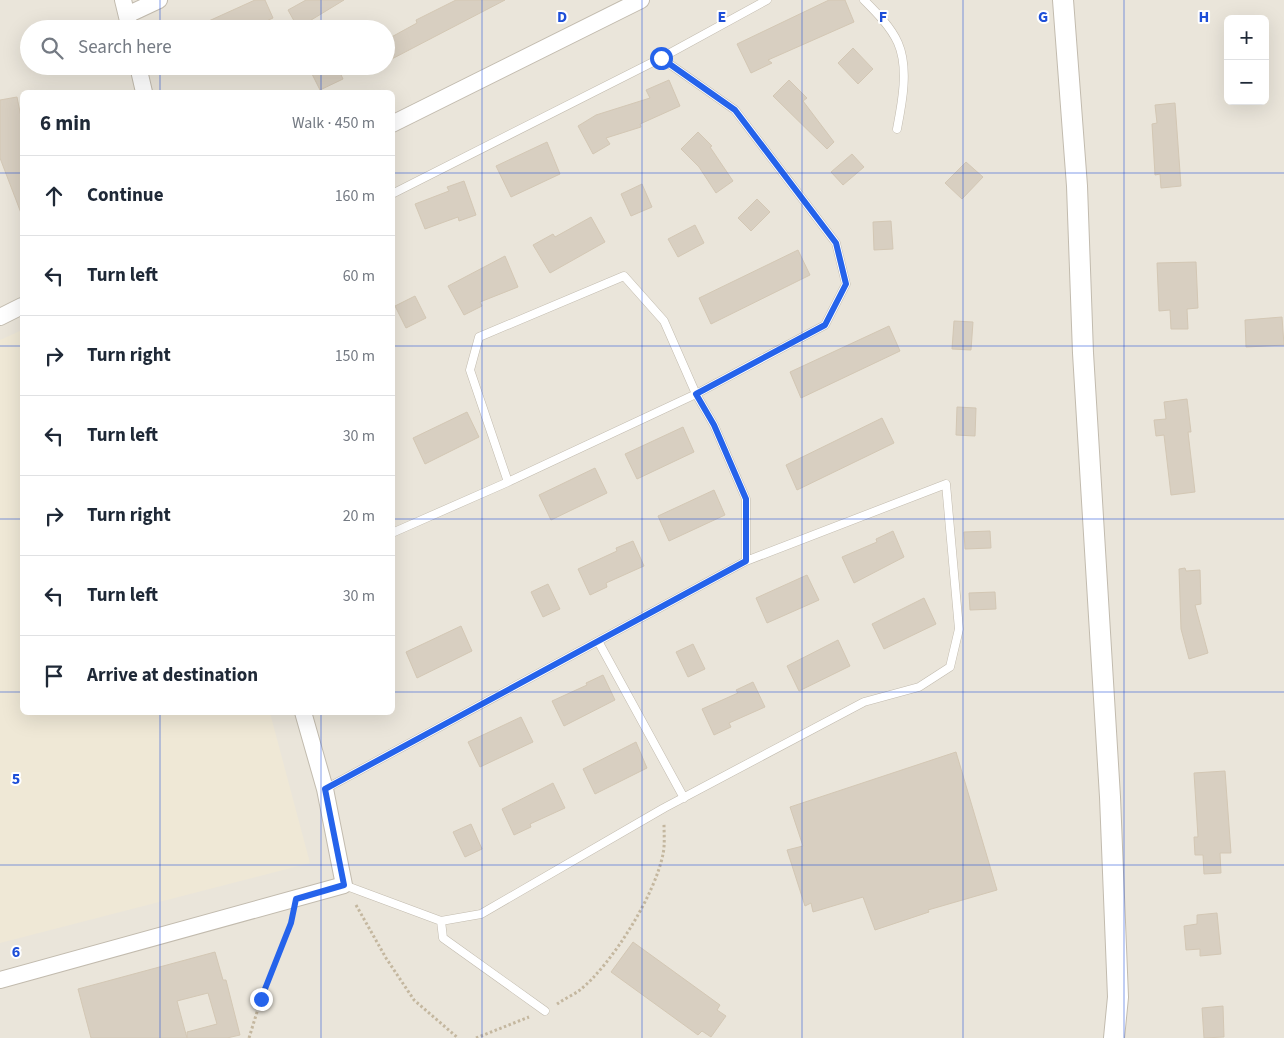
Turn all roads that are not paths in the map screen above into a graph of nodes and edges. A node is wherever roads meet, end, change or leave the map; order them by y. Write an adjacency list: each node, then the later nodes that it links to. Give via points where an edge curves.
1 (159, 0): 6 (street)
2 (642, 0): 10 (street)
3 (767, 0): 7 (lane)
4 (864, 0): 11 (lane, via 898,44 904,95)
5 (1063, 0): 27 (street, via 1110,807 1118,997)
6 (126, 15)
7 (661, 58): 12 (lane); 15 (lane, via 735,110 836,243 846,284 825,325)
8 (140, 75): 9 (street)
9 (144, 90)
10 (395, 123)
11 (897, 129)
12 (395, 192)
13 (20, 307): 14 (street)
14 (0, 317)
15 (696, 394): 16 (lane); 16 (lane, via 664,321 624,276 479,336 470,370); 18 (lane, via 714,425 746,499)
16 (508, 482): 17 (lane)
17 (395, 532)
18 (746, 561): 19 (lane); 22 (lane, via 946,484 959,629 950,667 919,687 864,702)
19 (598, 641): 21 (lane); 22 (lane)
20 (304, 715): 21 (street)
21 (325, 789): 23 (street)
22 (684, 798): 24 (lane, via 481,914)
23 (344, 885): 24 (lane); 25 (street)
24 (441, 921): 26 (lane, via 443,938)
25 (0, 980)
26 (545, 1011)
27 (1114, 1038)

